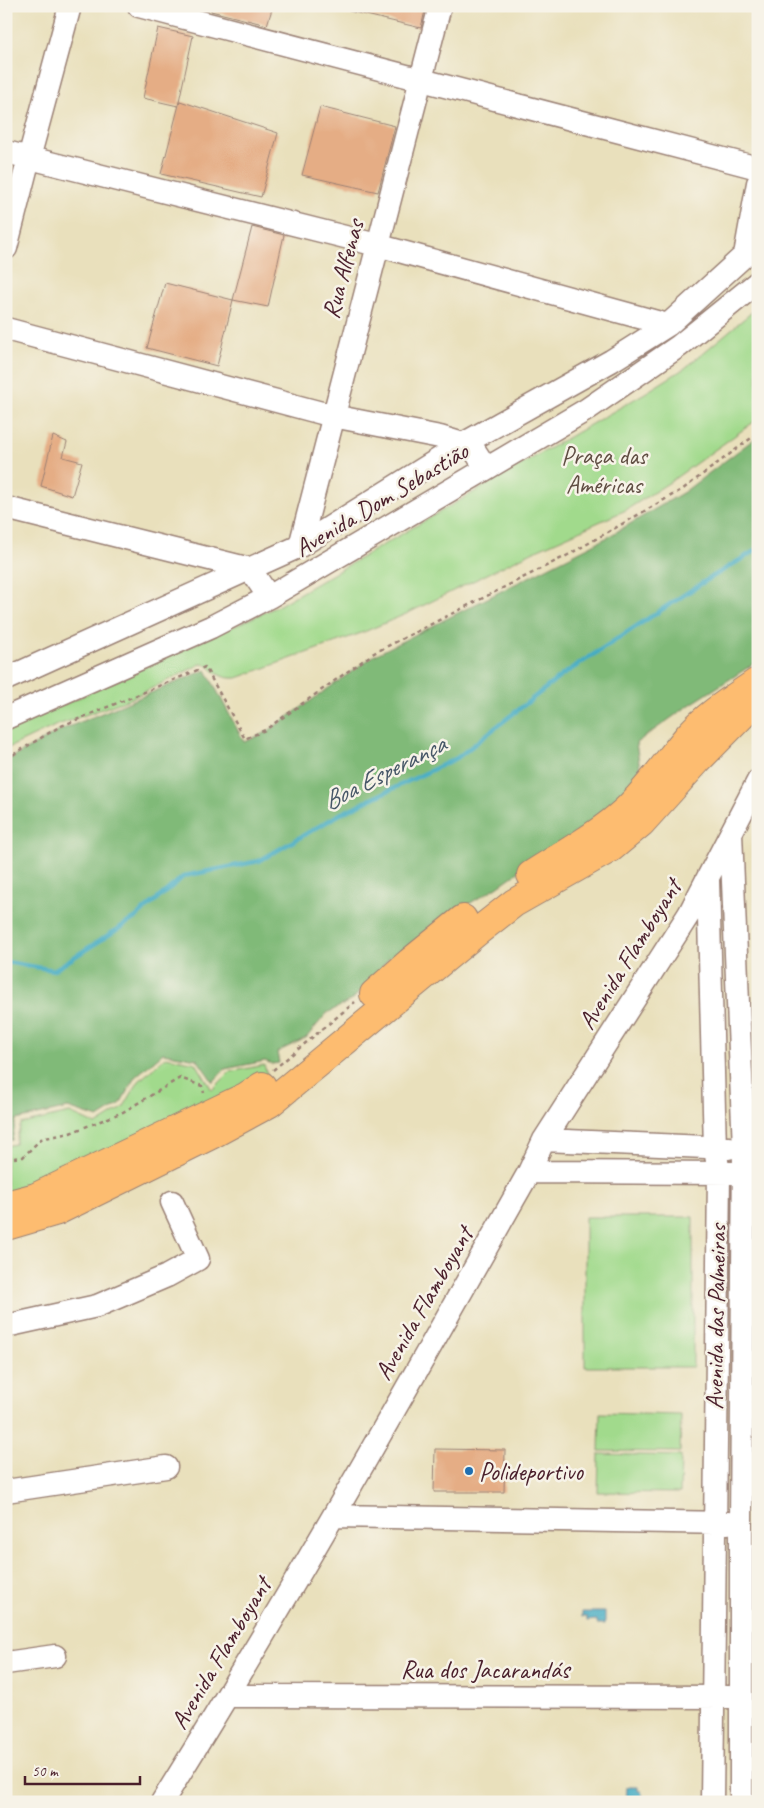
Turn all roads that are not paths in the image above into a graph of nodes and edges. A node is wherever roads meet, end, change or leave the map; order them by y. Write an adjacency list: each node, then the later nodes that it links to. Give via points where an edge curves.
1 (70, 6): 6 (street)
2 (139, 6): 4 (street)
3 (440, 6): 4 (street, Rua Alfenas)
4 (421, 80): 7 (street); 9 (street, Rua Alfenas)
5 (6, 152): 6 (street)
6 (28, 158): 9 (street); 10 (street)
7 (758, 168)
8 (758, 184): 11 (street)
9 (377, 244): 13 (street); 15 (street, Rua Alfenas)
10 (6, 248)
11 (751, 251): 13 (street, Avenida Dom Sebastião)
12 (758, 282): 17 (street, Avenida Dom Sebastião, via 679,346 586,410)
13 (668, 324): 16 (street, Avenida Dom Sebastião, via 611,361)
14 (6, 329): 15 (street)
15 (333, 416): 16 (street); 19 (street, Rua Alfenas)
16 (463, 444): 17 (street, via 473,448); 19 (street, Avenida Dom Sebastião)
17 (478, 473): 21 (street, Avenida Dom Sebastião)
18 (6, 508): 20 (street)
19 (300, 546): 20 (street, Avenida Dom Sebastião)
20 (250, 569): 21 (street); 22 (street, Avenida Dom Sebastião)
21 (269, 597): 25 (street, Avenida Dom Sebastião, via 211,627)
22 (6, 679)
23 (758, 681): 36 (main road, via 692,732 628,808 606,828 468,916 410,962 297,1064 245,1097 36,1197)
24 (758, 699): 37 (main road, via 641,823 586,863 514,903 270,1103 57,1211)
25 (6, 718)
26 (758, 782): 27 (street, Avenida Flamboyant)
27 (731, 832): 28 (street, Avenida Flamboyant); 30 (street, Avenida das Palmeiras)
28 (708, 875): 29 (street, Avenida Flamboyant, via 689,914); 31 (street, Avenida das Palmeiras)
29 (544, 1140): 31 (street); 32 (street, Avenida Flamboyant)
30 (751, 1148): 31 (street); 34 (street, Avenida das Palmeiras)
31 (715, 1149): 33 (street, Avenida das Palmeiras)
32 (530, 1172): 33 (street); 41 (street, Avenida Flamboyant)
33 (719, 1173): 34 (street); 42 (street, Avenida das Palmeiras)
34 (751, 1173): 43 (street, Avenida das Palmeiras)
35 (172, 1202): 38 (street, via 198,1259 97,1306)
36 (6, 1205)
37 (6, 1226)
38 (6, 1326)
39 (166, 1467): 40 (street)
40 (6, 1491)
41 (334, 1516): 42 (street); 46 (street, Avenida Flamboyant)
42 (714, 1522): 43 (street); 48 (street, Avenida das Palmeiras)
43 (741, 1523): 47 (street, Avenida das Palmeiras)
44 (55, 1656): 45 (street)
45 (6, 1663)
46 (228, 1696): 48 (street, Rua dos Jacarandás); 49 (street, Avenida Flamboyant)
47 (742, 1696): 48 (street, Rua dos Jacarandás); 51 (street, Avenida das Palmeiras)
48 (714, 1697): 50 (street, Avenida das Palmeiras)
49 (162, 1802)
50 (712, 1802)
51 (741, 1802)

